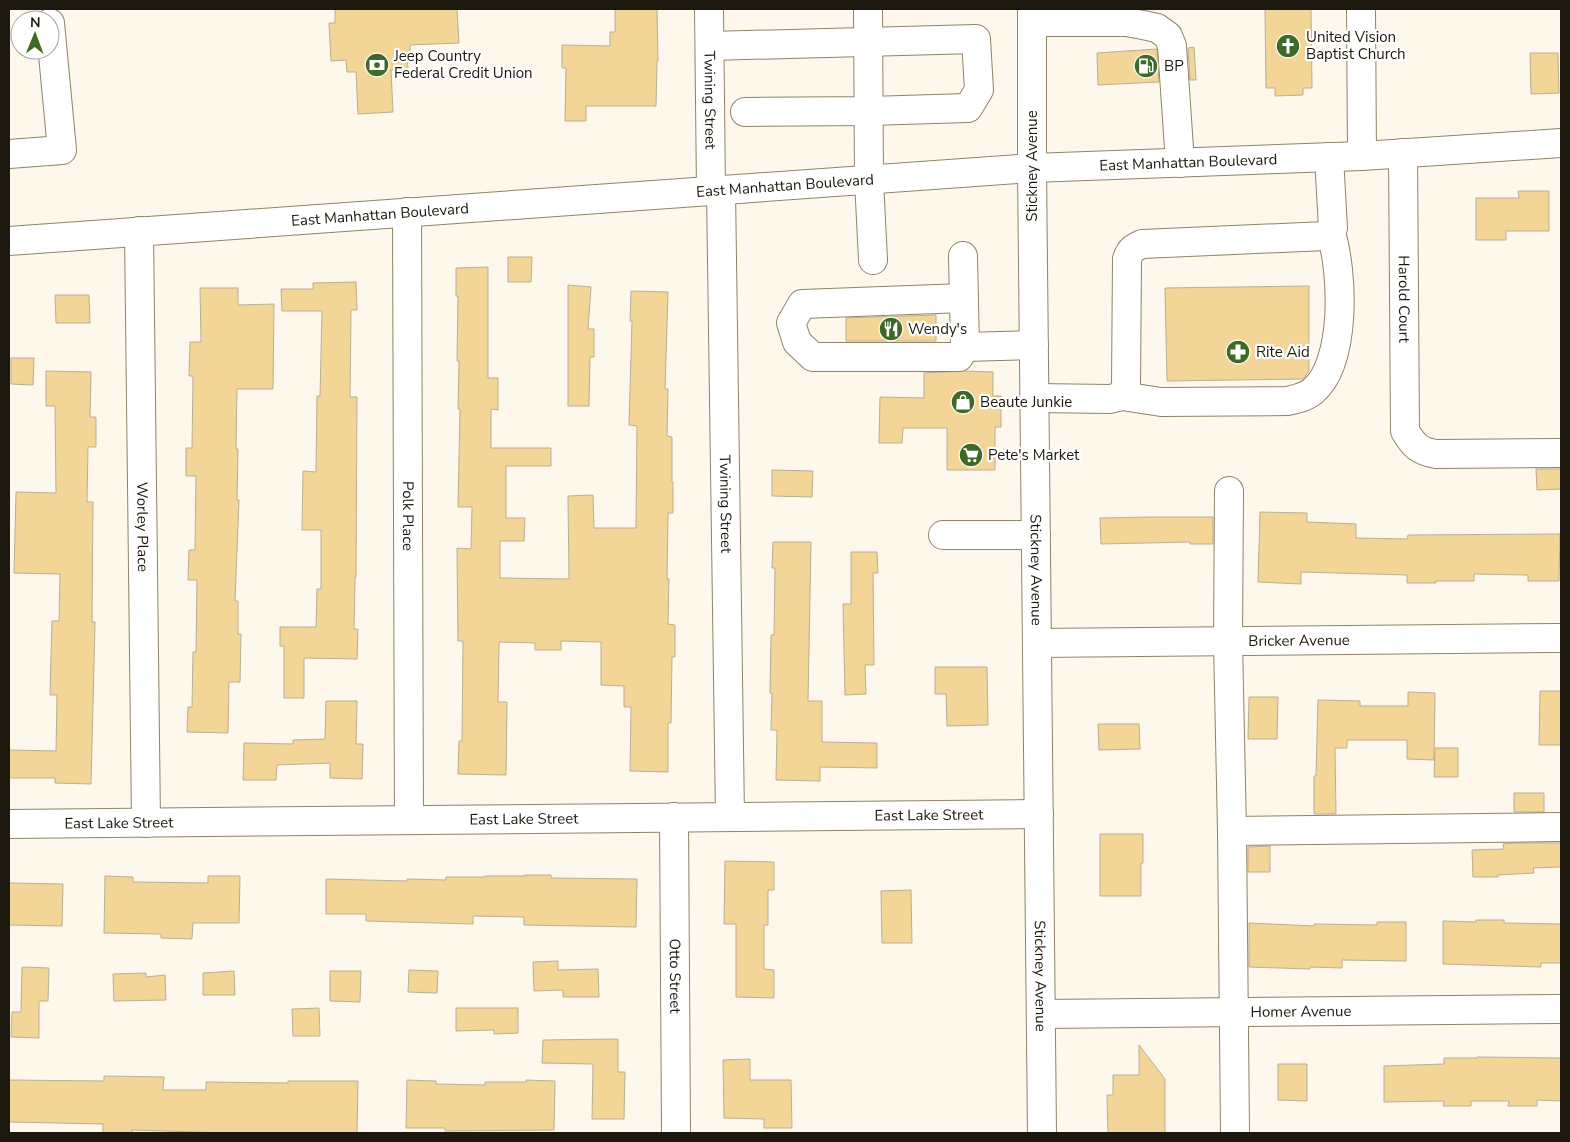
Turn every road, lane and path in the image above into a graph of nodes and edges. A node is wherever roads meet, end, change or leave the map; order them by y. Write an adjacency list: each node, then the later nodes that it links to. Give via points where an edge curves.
1 (709, 9): 6 (street, Twining Street)
2 (868, 9): 5 (street)
3 (1361, 9): 13 (street)
4 (1032, 16): 15 (street, via 1126,22 1157,28 1168,36 1172,46); 16 (street, Stickney Avenue)
5 (868, 42): 6 (street); 8 (street); 8 (street, via 976,39 979,90 968,108)
6 (710, 46): 18 (street, Twining Street)
7 (54, 60): 12 (street, via 62,150)
8 (869, 111): 9 (street); 17 (street)
9 (745, 112)
10 (1561, 143): 11 (street, East Manhattan Boulevard)
11 (1403, 152): 13 (street, East Manhattan Boulevard); 30 (street, Harold Court, via 1405,431 1413,444 1424,452 1436,454)
12 (9, 154)
13 (1362, 156): 14 (street, East Manhattan Boulevard)
14 (1329, 157): 15 (street, East Manhattan Boulevard); 21 (street)
15 (1180, 163): 16 (street, East Manhattan Boulevard)
16 (1032, 168): 17 (street, East Manhattan Boulevard); 26 (street, Stickney Avenue)
17 (869, 180): 18 (street, East Manhattan Boulevard); 24 (street)
18 (716, 191): 19 (street, East Manhattan Boulevard); 39 (street, Twining Street)
19 (406, 212): 20 (street, East Manhattan Boulevard); 40 (street, Polk Place)
20 (139, 231): 22 (street, East Manhattan Boulevard); 41 (street, Worley Place)
21 (1331, 233): 28 (street, via 1326,236 1133,247 1127,259 1126,385); 28 (street, via 1338,266 1337,344 1321,382 1312,392 1300,398 1278,401 1161,402)
22 (9, 241)
23 (964, 256): 25 (street)
24 (873, 260)
25 (964, 298): 27 (street); 27 (street, via 802,304 791,323 797,342 813,357 959,357)
26 (1034, 345): 27 (street); 29 (street, Stickney Avenue)
27 (965, 347)
28 (1122, 396): 29 (street, via 1110,399)
29 (1035, 398): 33 (street, Stickney Avenue)
30 (1561, 453)
31 (1229, 492): 35 (street)
32 (943, 534): 33 (street)
33 (1036, 535): 36 (street, Stickney Avenue)
34 (1561, 638): 35 (street, Bricker Avenue)
35 (1228, 642): 36 (street, Bricker Avenue); 44 (street)
36 (1037, 643): 37 (street, Stickney Avenue)
37 (1039, 814): 39 (street, East Lake Street); 47 (street, Stickney Avenue)
38 (674, 817): 39 (street, East Lake Street); 40 (street, East Lake Street); 48 (street, Otto Street)
39 (730, 817)
40 (409, 820): 41 (street, East Lake Street)
41 (146, 823): 42 (street, East Lake Street)
42 (9, 824)
43 (1561, 827): 44 (street)
44 (1232, 831): 46 (street)
45 (1561, 1009): 46 (street, Homer Avenue)
46 (1234, 1012): 47 (street, Homer Avenue); 50 (street)
47 (1040, 1014): 49 (street, Stickney Avenue)
48 (676, 1133)
49 (1042, 1133)
50 (1235, 1133)

